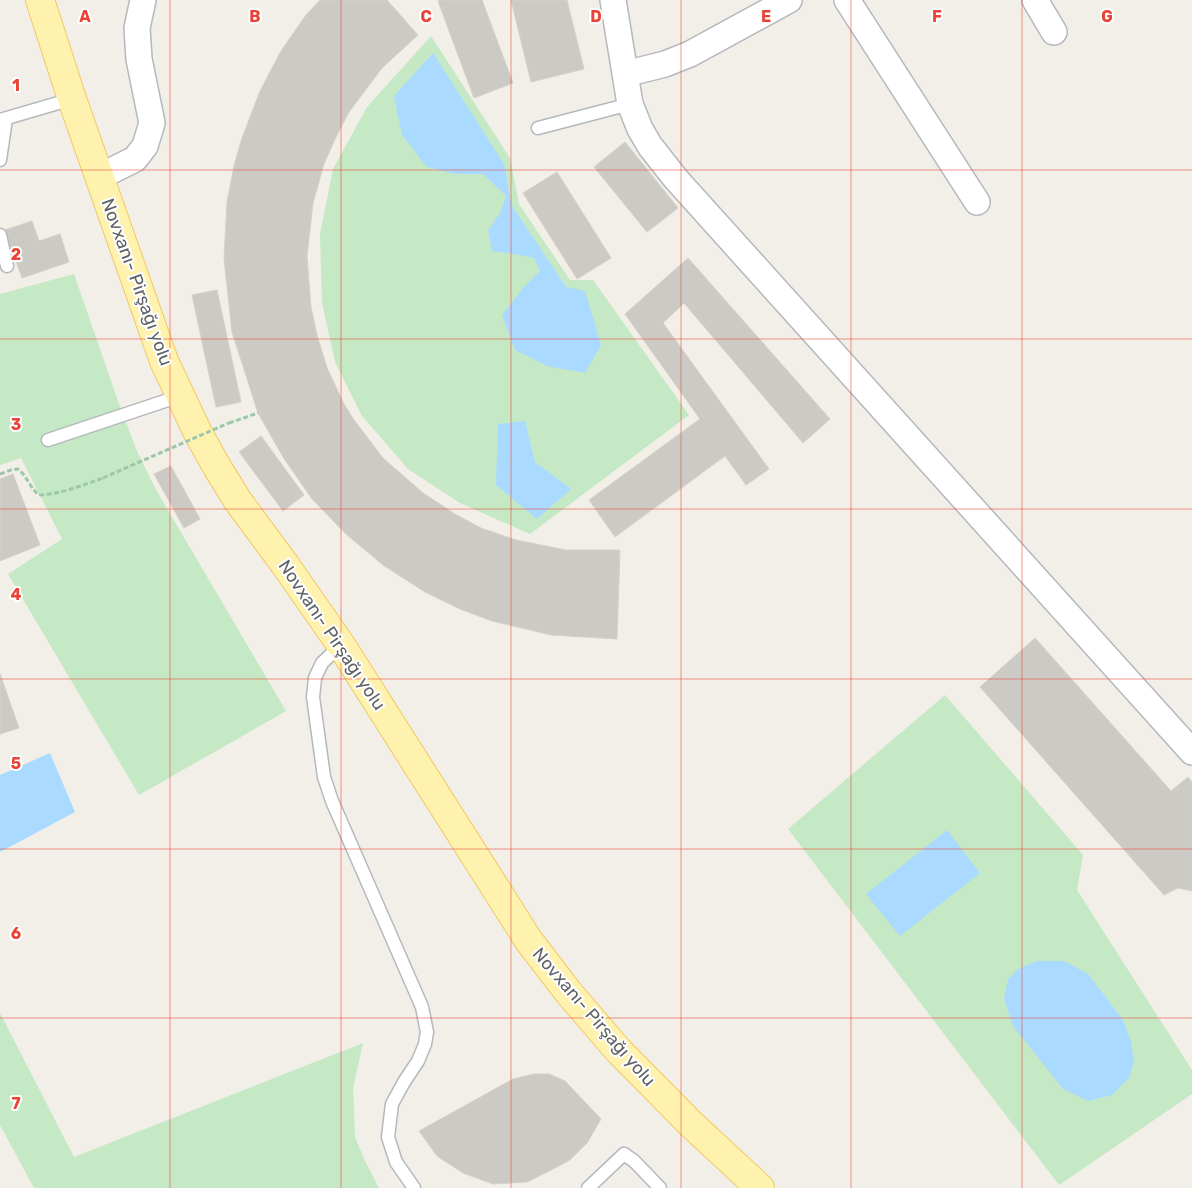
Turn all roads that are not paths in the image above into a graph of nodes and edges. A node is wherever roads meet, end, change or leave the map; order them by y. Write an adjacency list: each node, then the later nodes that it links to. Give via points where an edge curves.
1 (40, 0): 9 (main road, Novxanı- Pirşağı yolu)
2 (143, 0): 14 (street, via 137,28 152,123 145,146 136,159)
3 (613, 0): 8 (street)
4 (789, 0): 8 (street, via 690,54)
5 (847, 0): 15 (street)
6 (1035, 0): 7 (street)
7 (1054, 32)
8 (625, 74): 10 (street)
9 (72, 99): 11 (lane); 14 (main road, Novxanı- Pirşağı yolu)
10 (630, 104): 12 (lane); 21 (street, via 650,146 676,179)
11 (3, 119): 13 (lane)
12 (538, 128)
13 (0, 160)
14 (99, 176): 18 (main road, Novxanı- Pirşağı yolu, via 164,361)
15 (977, 202)
16 (0, 235): 17 (lane)
17 (8, 266)
18 (180, 396): 19 (lane); 20 (main road, Novxanı- Pirşağı yolu, via 238,501)
19 (48, 440)
20 (341, 646): 22 (lane, via 322,663 315,678 313,696 324,777 332,801 422,1007 427,1032 425,1044 392,1104 388,1137 396,1162); 25 (main road, Novxanı- Pirşağı yolu, via 529,941 569,993 618,1050 690,1124)
21 (1192, 752)
22 (414, 1188)
23 (588, 1188): 24 (lane, via 624,1154)
24 (660, 1188)
25 (760, 1188)

